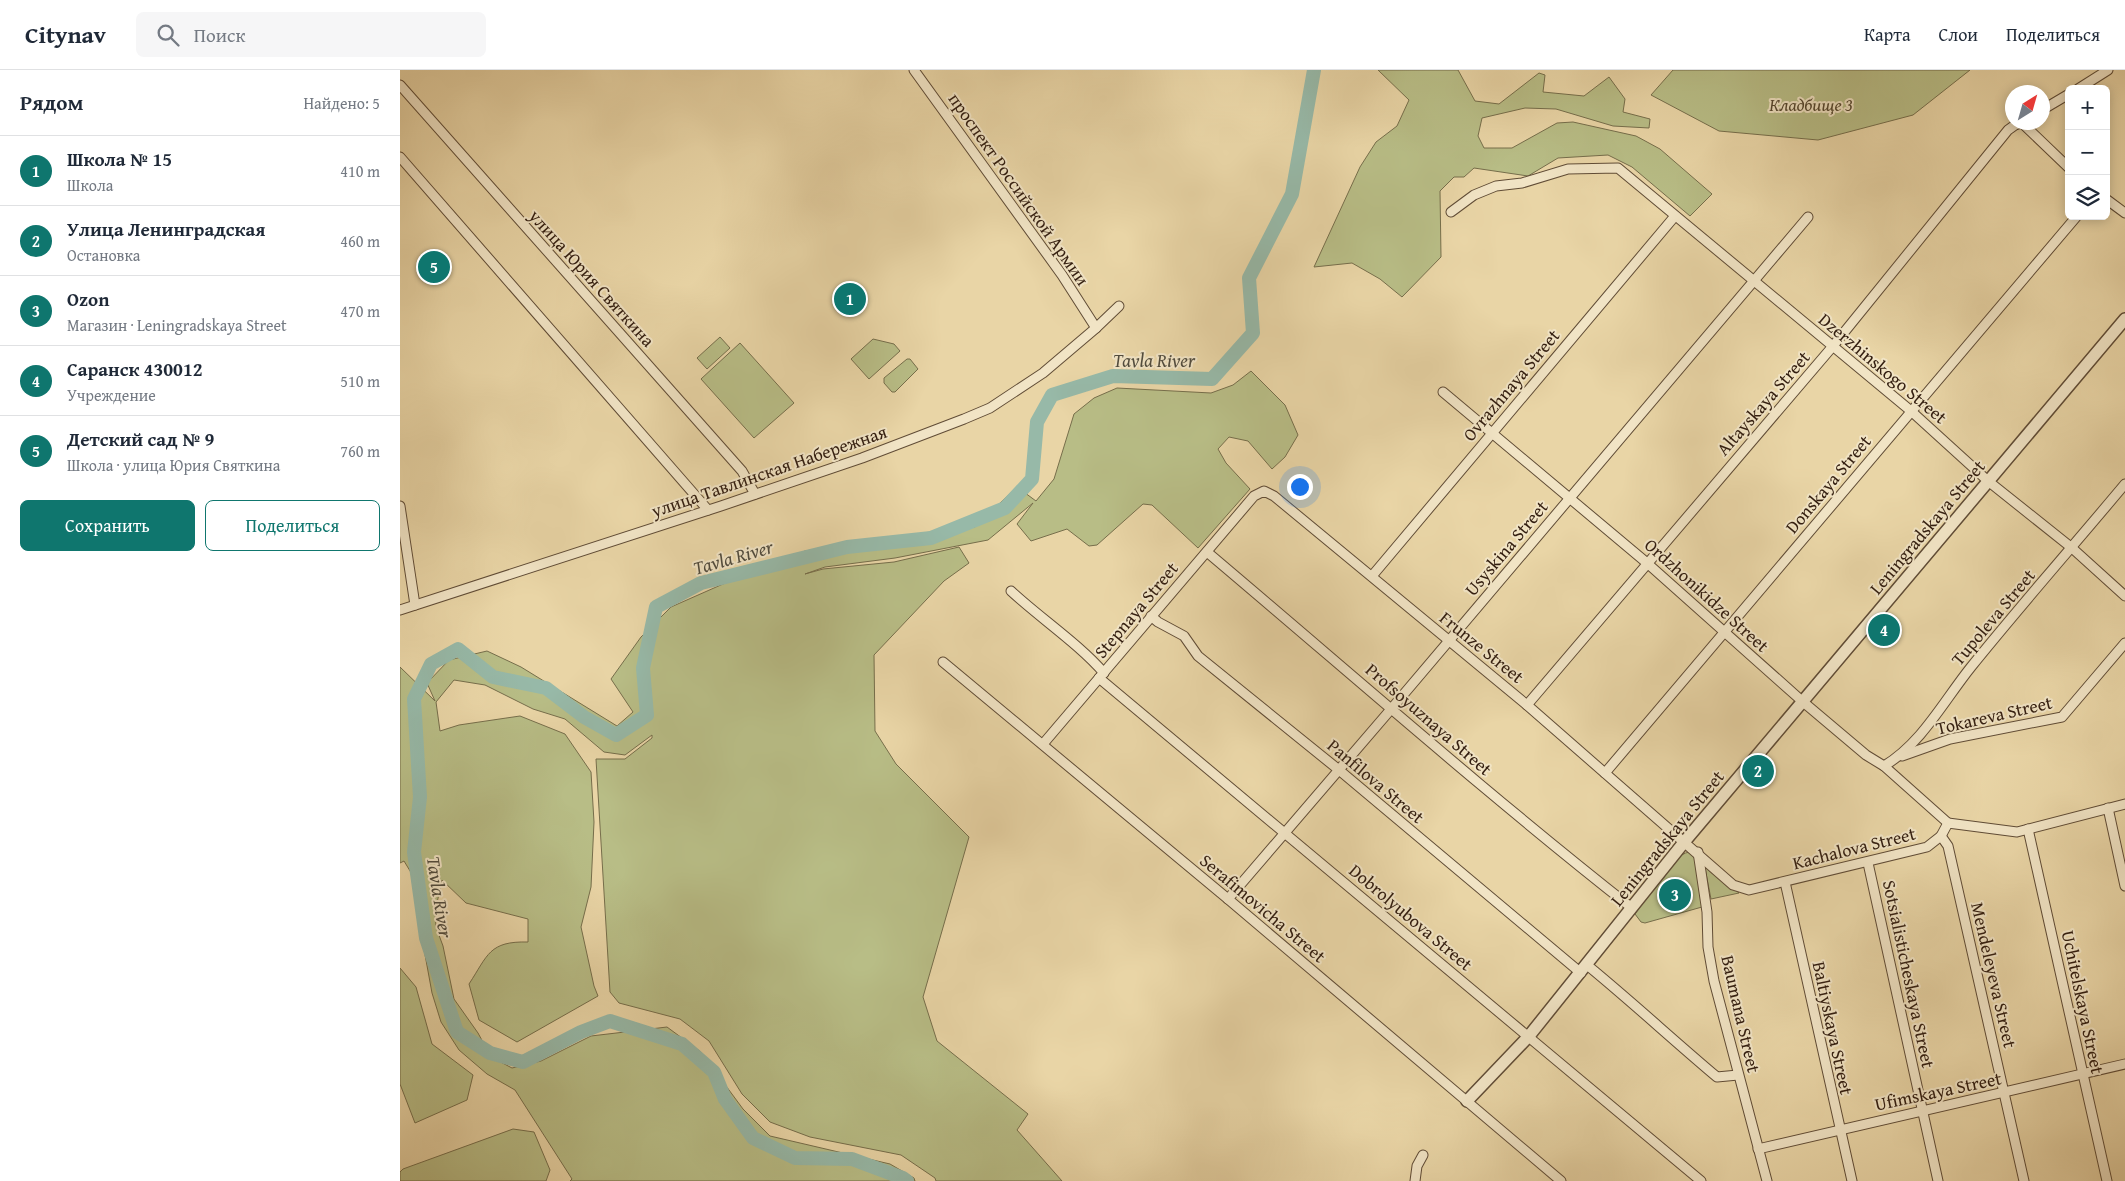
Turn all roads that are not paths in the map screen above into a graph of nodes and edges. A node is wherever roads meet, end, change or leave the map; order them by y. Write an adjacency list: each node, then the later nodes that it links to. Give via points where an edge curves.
1 (914, 70): 20 (street, проспект Российской Армии, via 1062,275)
2 (2108, 70): 4 (street)
3 (400, 85): 27 (street, улица Юрия Святкина, via 742,471)
4 (2084, 85)
5 (2065, 96): 6 (street)
6 (2050, 105)
7 (2008, 130): 21 (street, Altayskaya Street)
8 (2029, 130): 10 (street)
9 (400, 158): 31 (street)
10 (2065, 164)
11 (2110, 202): 13 (street)
12 (1451, 212): 14 (street, Dzerzhinskogo Street, via 1474,195 1496,186 1522,183 1568,169 1618,168)
13 (2125, 213)
14 (1675, 216): 17 (street, Dzerzhinskogo Street); 24 (street, Ovrazhnaya Street)
15 (1808, 217): 17 (street, Usyskina Street)
16 (2074, 220): 23 (street, Donskaya Street)
17 (1754, 280): 21 (street, Dzerzhinskogo Street); 29 (street, Usyskina Street)
18 (1119, 306): 20 (street, улица Тавлинская Набережная)
19 (2125, 319): 25 (street, Leningradskaya Street)
20 (1096, 328): 27 (street, улица Тавлинская Набережная, via 1043,373 990,408 862,458)
21 (1833, 346): 23 (street, Dzerzhinskogo Street); 34 (street, Altayskaya Street)
22 (1443, 392): 24 (street, Ordzhonikidze Street)
23 (1911, 411): 25 (street, Dzerzhinskogo Street); 41 (street, Donskaya Street)
24 (1491, 433): 29 (street, Ordzhonikidze Street); 35 (street, Ovrazhnaya Street)
25 (1988, 481): 32 (street, Dzerzhinskogo Street); 46 (street, Leningradskaya Street)
26 (2125, 484): 32 (street, Tupoleva Street)
27 (755, 494): 31 (street, улица Тавлинская Набережная)
28 (1254, 496): 33 (street, Stepnaya Street); 35 (street, Frunze Street, via 1268,492)
29 (1570, 498): 34 (street, Ordzhonikidze Street); 42 (street, Usyskina Street)
30 (400, 506): 38 (street)
31 (708, 510): 38 (street, улица Тавлинская Набережная)
32 (2072, 548): 37 (street, Dzerzhinskogo Street); 50 (street, Tupoleva Street, via 1970,668 1920,736)
33 (1207, 552): 40 (street, Stepnaya Street); 48 (street, Profsoyuznaya Street)
34 (1647, 563): 41 (street, Ordzhonikidze Street); 47 (street, Altayskaya Street)
35 (1372, 576): 42 (street, Frunze Street)
36 (1011, 591): 45 (street, Dobrolyubova Street, via 1095,662)
37 (2125, 596)
38 (415, 605): 39 (street, улица Тавлинская Набережная)
39 (400, 610)
40 (1151, 616): 45 (street, Stepnaya Street); 52 (street, Panfilova Street, via 1184,636 1198,656)
41 (1724, 632): 46 (street, Ordzhonikidze Street); 53 (street, Donskaya Street)
42 (1449, 641): 47 (street, Frunze Street); 48 (street, Usyskina Street)
43 (2125, 643): 50 (street, Tokareva Street, via 2062,717 1950,739)
44 (942, 662): 49 (street, Serafimovicha Street)
45 (1102, 676): 49 (street, Stepnaya Street); 58 (street, Dobrolyubova Street)
46 (1802, 701): 51 (street, Ordzhonikidze Street, via 1866,755); 60 (street, Leningradskaya Street)
47 (1527, 705): 53 (street, Frunze Street)
48 (1392, 708): 52 (street, Usyskina Street); 66 (street, Profsoyuznaya Street, via 1474,780)
49 (1043, 744): 65 (street, Serafimovicha Street)
50 (1899, 757): 51 (street, Tupoleva Street)
51 (1884, 766): 56 (street, Ordzhonikidze Street)
52 (1339, 770): 58 (street, Usyskina Street); 67 (street, Panfilova Street)
53 (1605, 773): 60 (street, Frunze Street)
54 (2125, 804): 55 (street)
55 (2108, 808): 57 (street); 64 (street)
56 (1948, 823): 57 (street, via 2017,832); 59 (street, Kachalova Street)
57 (2028, 829): 71 (street, Uchitelskaya Street)
58 (1284, 833): 65 (street, Usyskina Street); 68 (street, Dobrolyubova Street)
59 (1941, 836): 62 (street, Kachalova Street, via 1927,847); 72 (street, Mendeleyeva Street, via 1948,846)
60 (1685, 841): 61 (street, Kachalova Street); 66 (street, Leningradskaya Street)
61 (1698, 852): 63 (street, Kachalova Street, via 1733,885 1749,890); 70 (street, Baumana Street, via 1708,912 1708,947)
62 (1868, 863): 63 (street, Kachalova Street); 74 (street, Sotsialisticheskaya Street)
63 (1785, 882): 75 (street, Baltiyskaya Street)
64 (2125, 886)
65 (1228, 899): 73 (street, Serafimovicha Street)
66 (1632, 908): 67 (street, Leningradskaya Street)
67 (1584, 969): 68 (street, Leningradskaya Street); 70 (street, Panfilova Street, via 1628,998 1717,1077)
68 (1529, 1036): 73 (street, Leningradskaya Street); 80 (street, Dobrolyubova Street)
69 (2125, 1064): 71 (street, Ufimskaya Street)
70 (1738, 1074): 76 (street, Baumana Street)
71 (2082, 1074): 72 (street, Ufimskaya Street); 85 (street, Uchitelskaya Street)
72 (2004, 1094): 74 (street, Ufimskaya Street); 84 (street, Mendeleyeva Street)
73 (1467, 1101): 79 (street, Serafimovicha Street)
74 (1922, 1111): 75 (street, Ufimskaya Street); 83 (street, Sotsialisticheskaya Street)
75 (1839, 1130): 76 (street, Ufimskaya Street); 82 (street, Baltiyskaya Street)
76 (1758, 1149): 81 (street, Baumana Street)
77 (1423, 1155): 78 (street)
78 (1415, 1181)
79 (1560, 1181)
80 (1702, 1181)
81 (1767, 1181)
82 (1852, 1181)
83 (1938, 1181)
84 (2024, 1181)
85 (2107, 1181)

